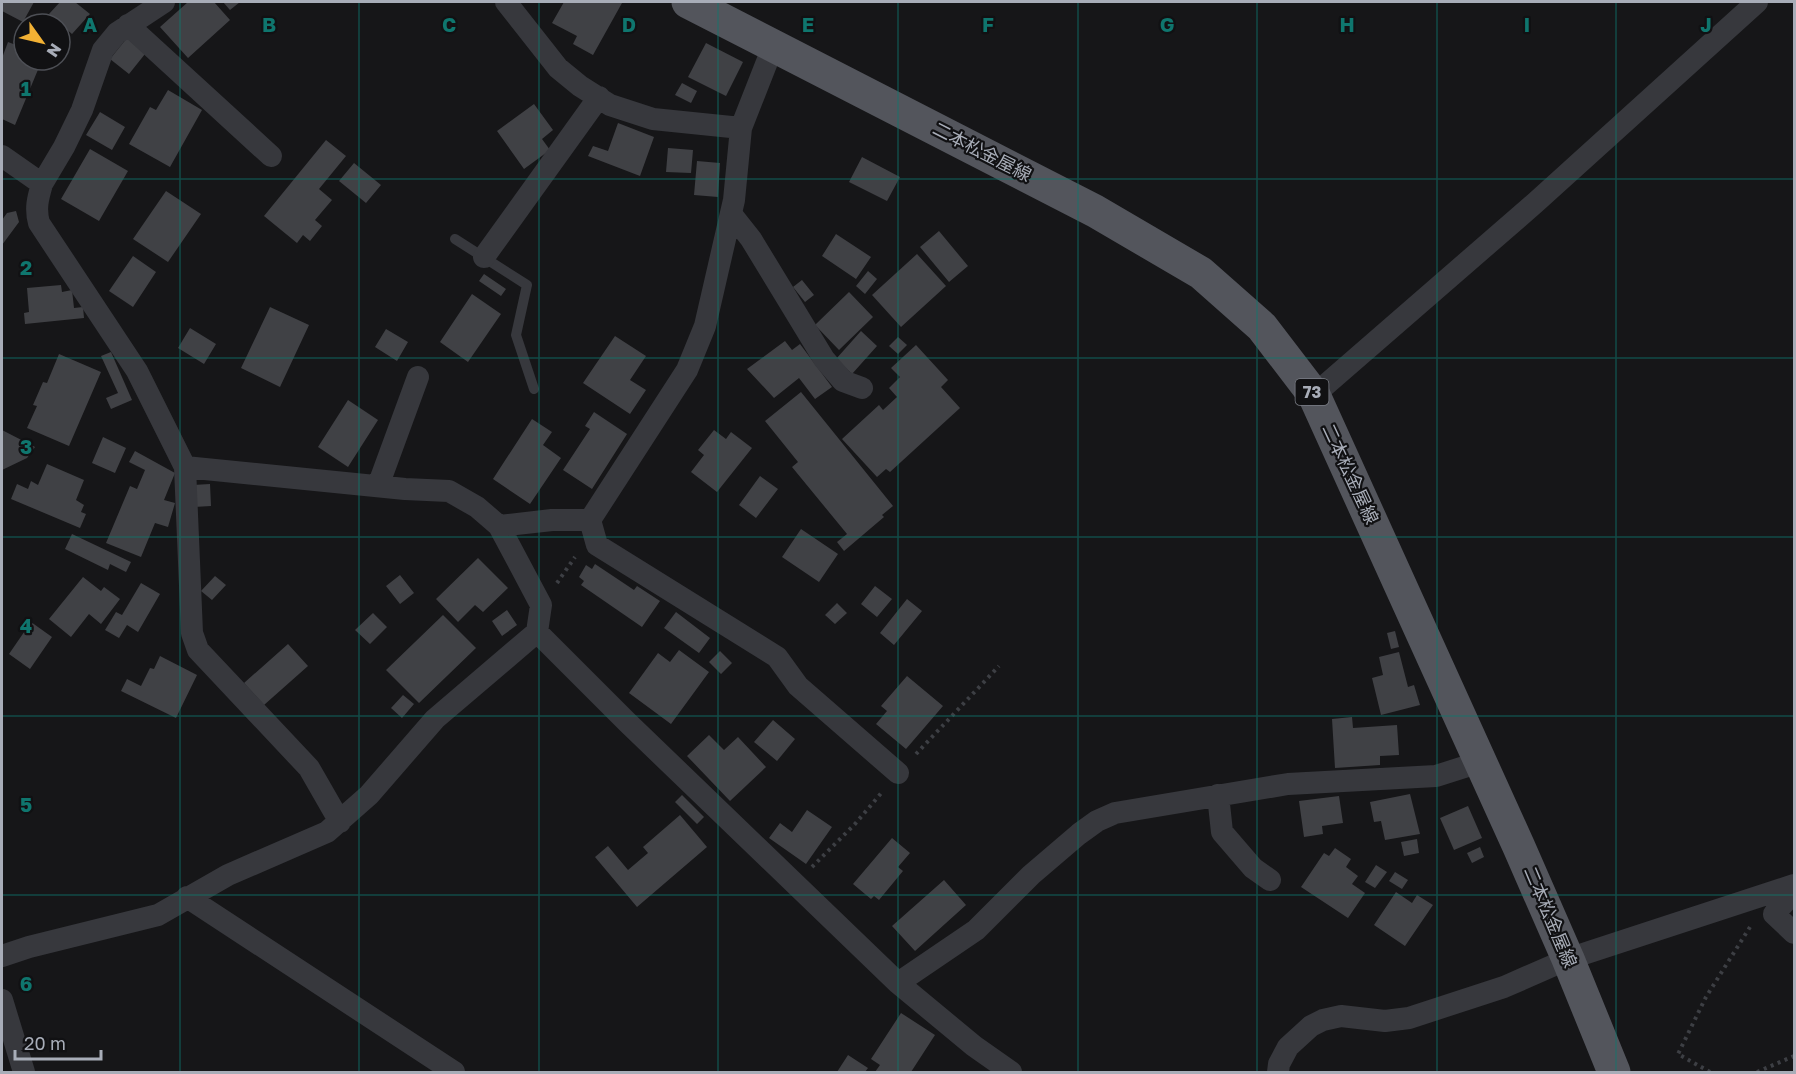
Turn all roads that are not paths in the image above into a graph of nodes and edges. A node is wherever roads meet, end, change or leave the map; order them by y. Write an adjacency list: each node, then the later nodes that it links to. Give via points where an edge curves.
1 (164, 2): 5 (street)
2 (506, 2): 7 (street, via 558,68)
3 (688, 2): 6 (main road, 二本松金屋線 / 73)
4 (1757, 2): 18 (street, via 1535,203)
5 (128, 25): 10 (street); 11 (street, via 104,50 82,110)
6 (774, 44): 8 (street); 18 (main road, 二本松金屋線 / 73, via 1095,211 1201,273 1262,327)
7 (599, 97): 8 (street, via 610,105 653,119); 14 (street)
8 (741, 128): 12 (street)
9 (2, 156): 11 (street)
10 (271, 156)
11 (42, 184): 19 (street, via 36,213 39,223 137,371)
12 (732, 215): 16 (street, via 751,239 824,359 843,381); 22 (street, via 705,327 687,370)
13 (455, 238): 14 (lane)
14 (484, 257): 17 (lane, via 526,285 516,335)
15 (418, 377): 20 (street)
16 (862, 388)
17 (534, 389)
18 (1314, 395): 24 (main road, 二本松金屋線 / 73)
19 (185, 466): 20 (street); 27 (street, via 192,633 198,651 309,768)
20 (378, 486): 21 (street, via 449,491)
21 (499, 526): 22 (street, via 552,520); 23 (street, via 541,605)
22 (592, 526): 25 (street, via 597,544 777,657 798,686)
23 (537, 632): 27 (street, via 435,719 369,795); 35 (street)
24 (1480, 762): 26 (street, via 1437,776 1288,784); 34 (main road, 二本松金屋線 / 73)
25 (898, 773)
26 (1218, 795): 28 (street, via 1222,832 1253,868); 35 (street, via 1115,813 1097,821 1030,875 976,930)
27 (340, 822): 31 (street, via 327,832 266,857)
28 (1270, 880)
29 (1794, 885): 34 (street)
30 (1794, 892): 32 (street, via 1774,914)
31 (187, 897): 33 (street, via 158,915); 38 (street)
32 (1794, 933)
33 (2, 956)
34 (1568, 959): 40 (street, via 1504,987 1409,1018 1385,1021 1341,1016 1323,1020 1288,1047); 41 (main road, 二本松金屋線 / 73)
35 (898, 983): 39 (street)
36 (2, 1000): 37 (street)
37 (24, 1072)
38 (454, 1072)
39 (1011, 1072)
40 (1278, 1072)
41 (1614, 1072)

